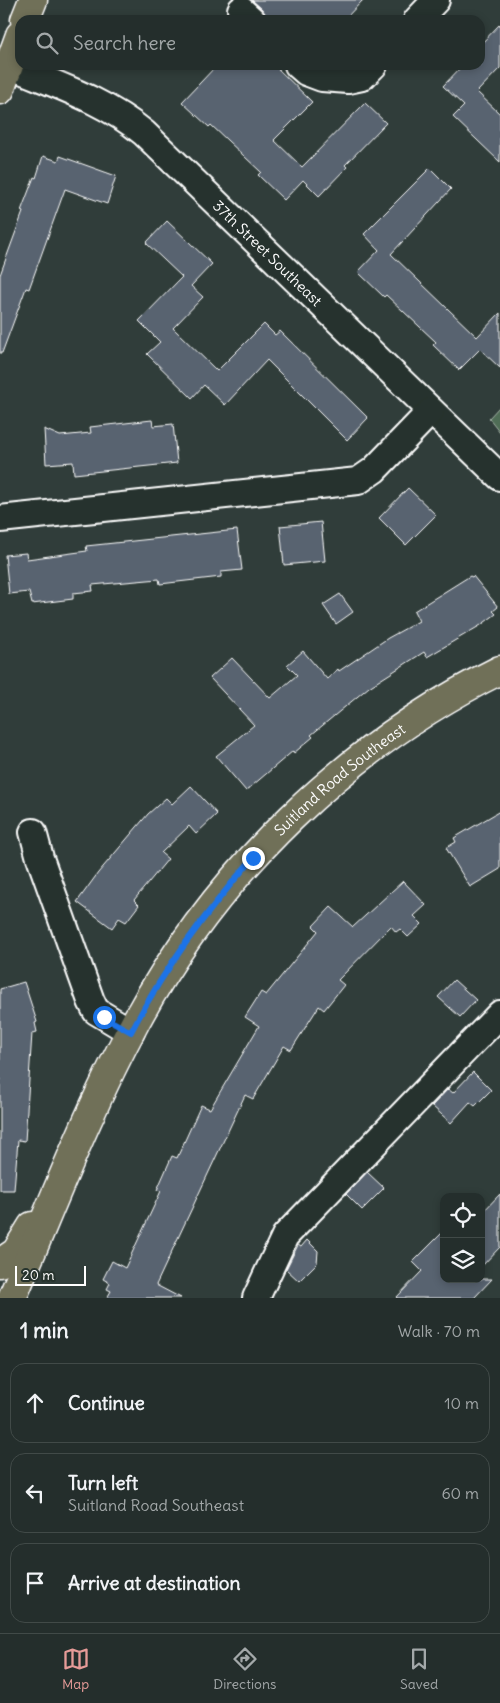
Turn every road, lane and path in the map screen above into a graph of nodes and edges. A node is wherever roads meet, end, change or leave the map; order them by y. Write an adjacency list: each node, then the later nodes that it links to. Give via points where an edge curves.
1 (33, 0): 3 (main road)
2 (436, 0): 4 (street)
3 (27, 15)
4 (422, 15)
5 (15, 49): 6 (main road)
6 (9, 65): 7 (street, 37th Street Southeast); 11 (main road)
7 (15, 67)
8 (22, 70): 12 (street, 37th Street Southeast, via 80,93 136,126)
9 (304, 70): 10 (street, via 322,78 348,80 362,77)
10 (369, 70)
11 (0, 90)
12 (432, 411): 13 (street, 37th Street Southeast); 14 (street, via 374,470 358,481)
13 (500, 477)
14 (0, 519)
15 (500, 670): 18 (main road, Suitland Road Southeast, via 399,730 349,768 276,834 201,922 159,982)
16 (33, 832): 18 (street, via 91,1001 96,1011)
17 (500, 1014): 22 (street, via 285,1236)
18 (131, 1032): 19 (main road, Suitland Road Southeast)
19 (62, 1181): 20 (main road, Suitland Road Southeast, via 16,1252); 21 (main road, Suitland Road Southeast)
20 (0, 1263)
21 (12, 1298)
22 (256, 1298)

